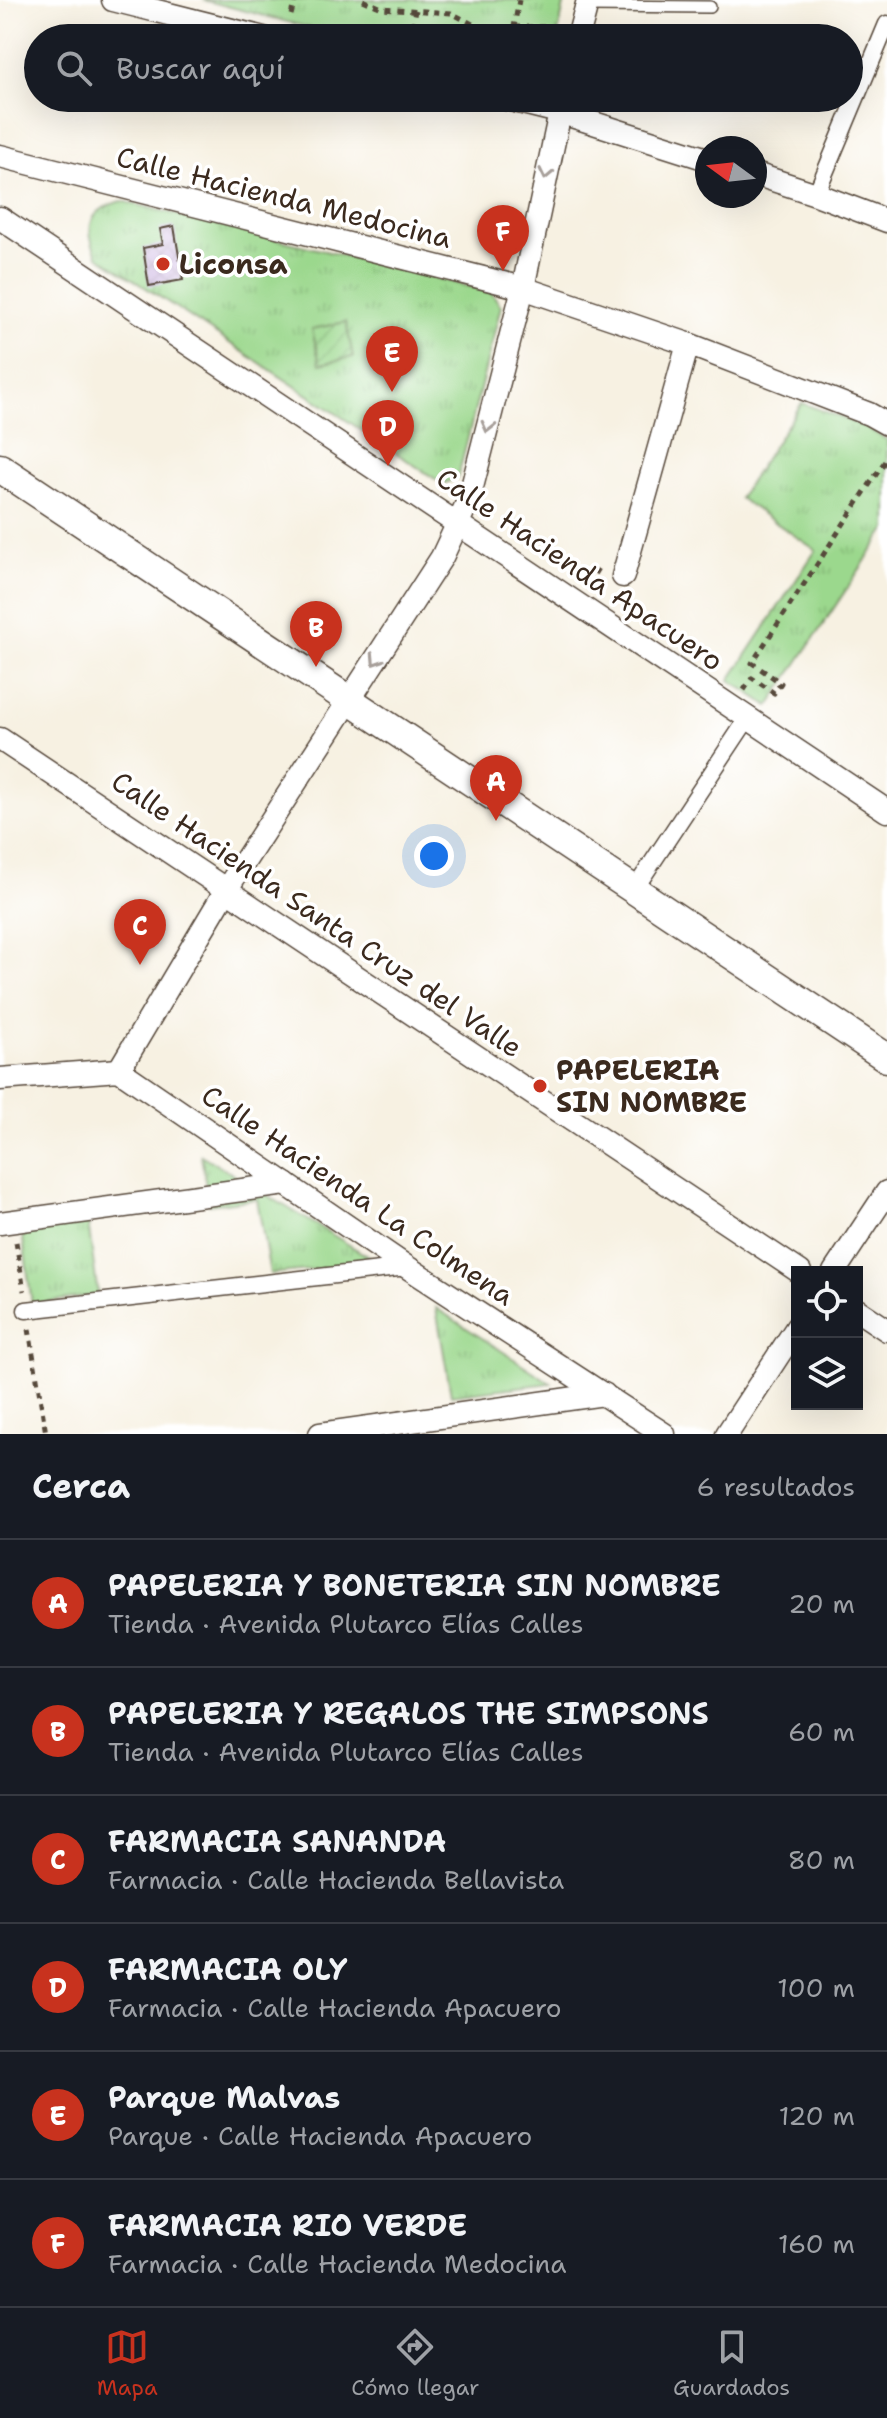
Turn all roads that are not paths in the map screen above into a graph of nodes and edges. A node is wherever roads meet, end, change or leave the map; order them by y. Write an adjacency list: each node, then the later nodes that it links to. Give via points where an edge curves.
1 (113, 0): 4 (street)
2 (587, 3): 3 (lane); 5 (street)
3 (710, 7)
4 (208, 24)
5 (576, 24)
6 (887, 24): 7 (street)
7 (863, 81)
8 (560, 112): 17 (street, one-way to 17)
9 (580, 112): 11 (street)
10 (850, 112): 14 (street)
11 (695, 155)
12 (0, 156): 17 (street, Calle Hacienda Medocina)
13 (767, 178): 14 (street)
14 (816, 194): 16 (street)
15 (0, 218): 21 (street, Calle Hacienda Apacuero)
16 (887, 221)
17 (523, 288): 18 (street, Calle Hacienda Medocina); 21 (street, one-way to 21)
18 (688, 344): 19 (street, Calle Hacienda Medocina); 22 (street)
19 (887, 424)
20 (0, 468): 23 (street)
21 (458, 524): 23 (street, one-way to 23); 24 (street, Calle Hacienda Apacuero)
22 (623, 576)
23 (350, 700): 27 (street); 28 (street)
24 (740, 713): 26 (street, Calle Hacienda Apacuero); 28 (street)
25 (0, 739): 27 (street, Calle Hacienda Santa Cruz del Valle)
26 (887, 811)
27 (226, 890): 30 (street); 35 (street, Calle Hacienda Santa Cruz del Valle)
28 (634, 890): 29 (street)
29 (887, 1058)
30 (119, 1070): 31 (street); 32 (street, Calle Hacienda La Colmena)
31 (0, 1079)
32 (286, 1184): 34 (street); 37 (street, Calle Hacienda La Colmena)
33 (887, 1192): 36 (street)
34 (0, 1223)
35 (791, 1266)
36 (838, 1266)
37 (407, 1267): 38 (street); 42 (street, Calle Hacienda La Colmena)
38 (26, 1310)
39 (863, 1314): 40 (street)
40 (887, 1330)
41 (791, 1336): 46 (street)
42 (604, 1394): 43 (street); 45 (street, Calle Hacienda La Colmena)
43 (401, 1428): 44 (street)
44 (320, 1434)
45 (664, 1434)
46 (727, 1434)

